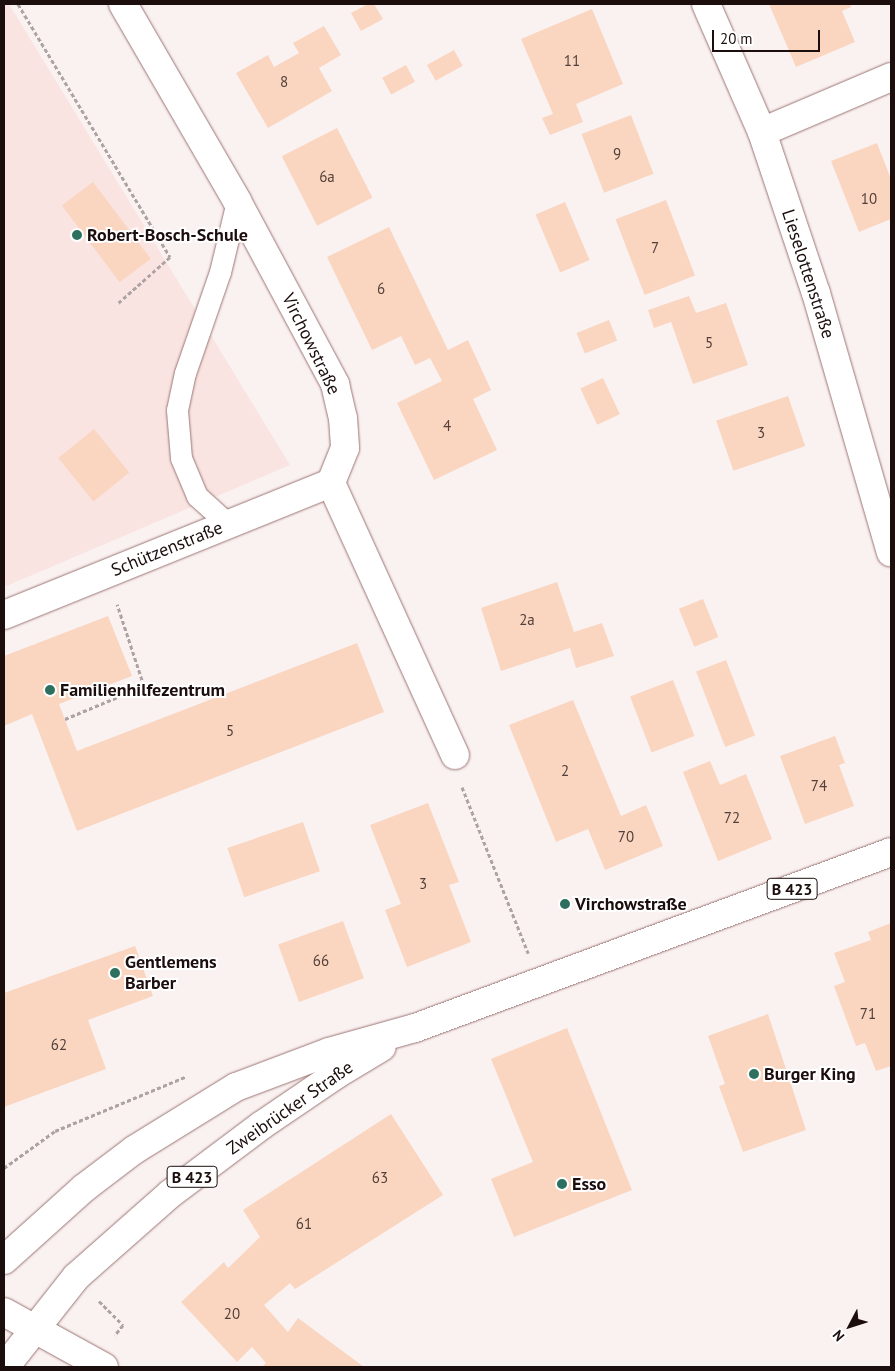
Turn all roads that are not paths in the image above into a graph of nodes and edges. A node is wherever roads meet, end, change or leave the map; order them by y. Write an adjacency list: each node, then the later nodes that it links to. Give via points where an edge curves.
1 (123, 4): 5 (street, Virchowstraße)
2 (706, 4): 4 (street, Lieselottenstraße)
3 (891, 76): 4 (street)
4 (762, 132): 8 (street, Lieselottenstraße, via 816,293)
5 (237, 201): 6 (street, Virchowstraße, via 335,384 343,418 345,448); 7 (lane, via 220,272 185,374 177,410 181,458 197,496)
6 (331, 483): 7 (street, Schützenstraße); 10 (street)
7 (228, 524): 9 (street, Schützenstraße)
8 (891, 552)
9 (4, 615)
10 (455, 756)
11 (891, 852): 12 (street, Zweibrücker Straße / B 423)
12 (415, 1028): 13 (street, Zweibrücker Straße / B 423, via 329,1052 236,1087 134,1150 41,1225); 15 (street, Zweibrücker Straße / B 423, via 337,1074 170,1194 76,1277)
13 (4, 1260)
14 (4, 1312): 15 (street)
15 (34, 1329): 16 (street, Zweibrücker Straße / B 423); 17 (street)
16 (5, 1367)
17 (104, 1367)

